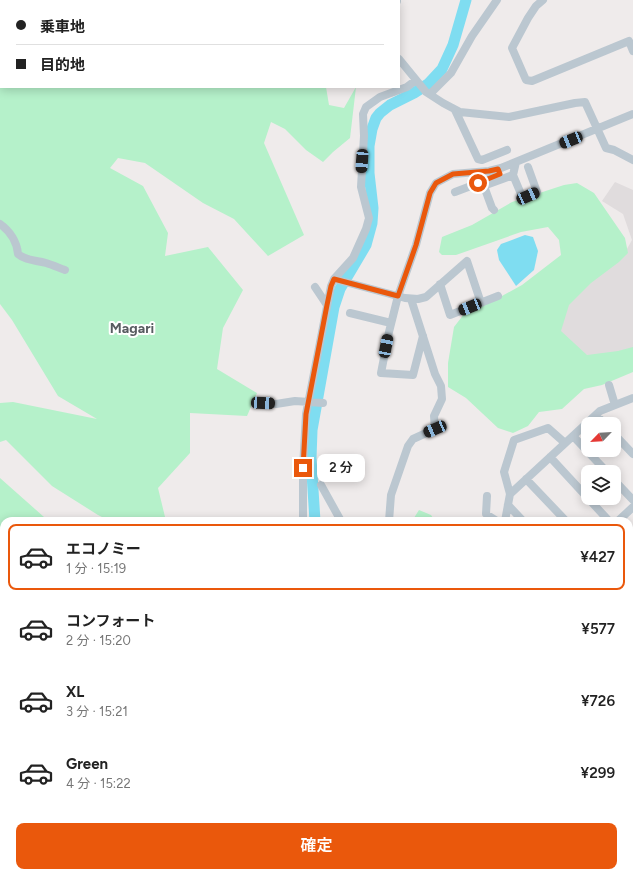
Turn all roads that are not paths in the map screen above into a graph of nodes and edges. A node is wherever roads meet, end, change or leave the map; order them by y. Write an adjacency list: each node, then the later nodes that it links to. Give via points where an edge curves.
1 (497, 0): 6 (street, via 451,73)
2 (542, 0): 3 (street, via 528,18 512,48 526,80 532,81 629,41)
3 (633, 52)
4 (400, 60): 5 (street)
5 (417, 82): 6 (street); 20 (street, via 373,101 363,114 361,187 369,218 353,258)
6 (428, 93): 7 (street)
7 (455, 110): 9 (street, via 509,116 585,102); 10 (street, via 478,159 482,160)
8 (633, 114): 9 (street)
9 (597, 129): 11 (street, via 606,148); 12 (street)
10 (507, 150)
11 (633, 160)
12 (516, 162): 14 (street); 15 (street)
13 (528, 167): 15 (street, via 537,192 528,196 521,194)
14 (498, 169): 16 (street, via 500,174); 23 (street, via 453,174 436,183 430,193 416,245)
15 (513, 175): 17 (street, via 486,185 485,189)
16 (455, 192)
17 (494, 210)
18 (0, 224): 19 (street, via 10,233 22,258)
19 (65, 270)
20 (335, 279): 23 (street); 27 (street)
21 (440, 284): 25 (street, via 426,297); 26 (street, via 450,315); 26 (street, via 467,261)
22 (316, 287): 27 (street)
23 (398, 296): 25 (street); 29 (street)
24 (498, 296): 26 (street)
25 (412, 299): 30 (street)
26 (481, 303)
27 (327, 305): 33 (street)
28 (350, 313): 29 (street)
29 (392, 323): 30 (street, via 381,373 413,375)
30 (423, 336): 55 (street, via 441,386 442,399 434,416 435,429 413,439 408,446 391,495)
31 (609, 385): 36 (street)
32 (630, 399): 36 (street); 37 (street)
33 (310, 401): 34 (street); 35 (street); 53 (street, via 306,414)
34 (263, 403)
35 (322, 403)
36 (616, 405): 38 (street)
37 (633, 407)
38 (596, 415): 39 (street)
39 (572, 436): 41 (street); 44 (street)
40 (621, 441): 42 (street)
41 (565, 443): 43 (street); 48 (street, via 548,428 514,440 504,472)
42 (633, 454)
43 (550, 457): 45 (street); 60 (street)
44 (600, 465)
45 (526, 479): 48 (street); 59 (street)
46 (321, 485): 54 (street)
47 (621, 487): 50 (street)
48 (510, 494): 51 (street)
49 (486, 496): 56 (street, via 486,514)
50 (633, 500)
51 (508, 505): 57 (street); 58 (street)
52 (633, 507): 61 (street)
53 (303, 517)
54 (339, 517)
55 (389, 517)
56 (491, 517)
57 (506, 517)
58 (519, 517)
59 (562, 517)
60 (605, 517)
61 (622, 517)

